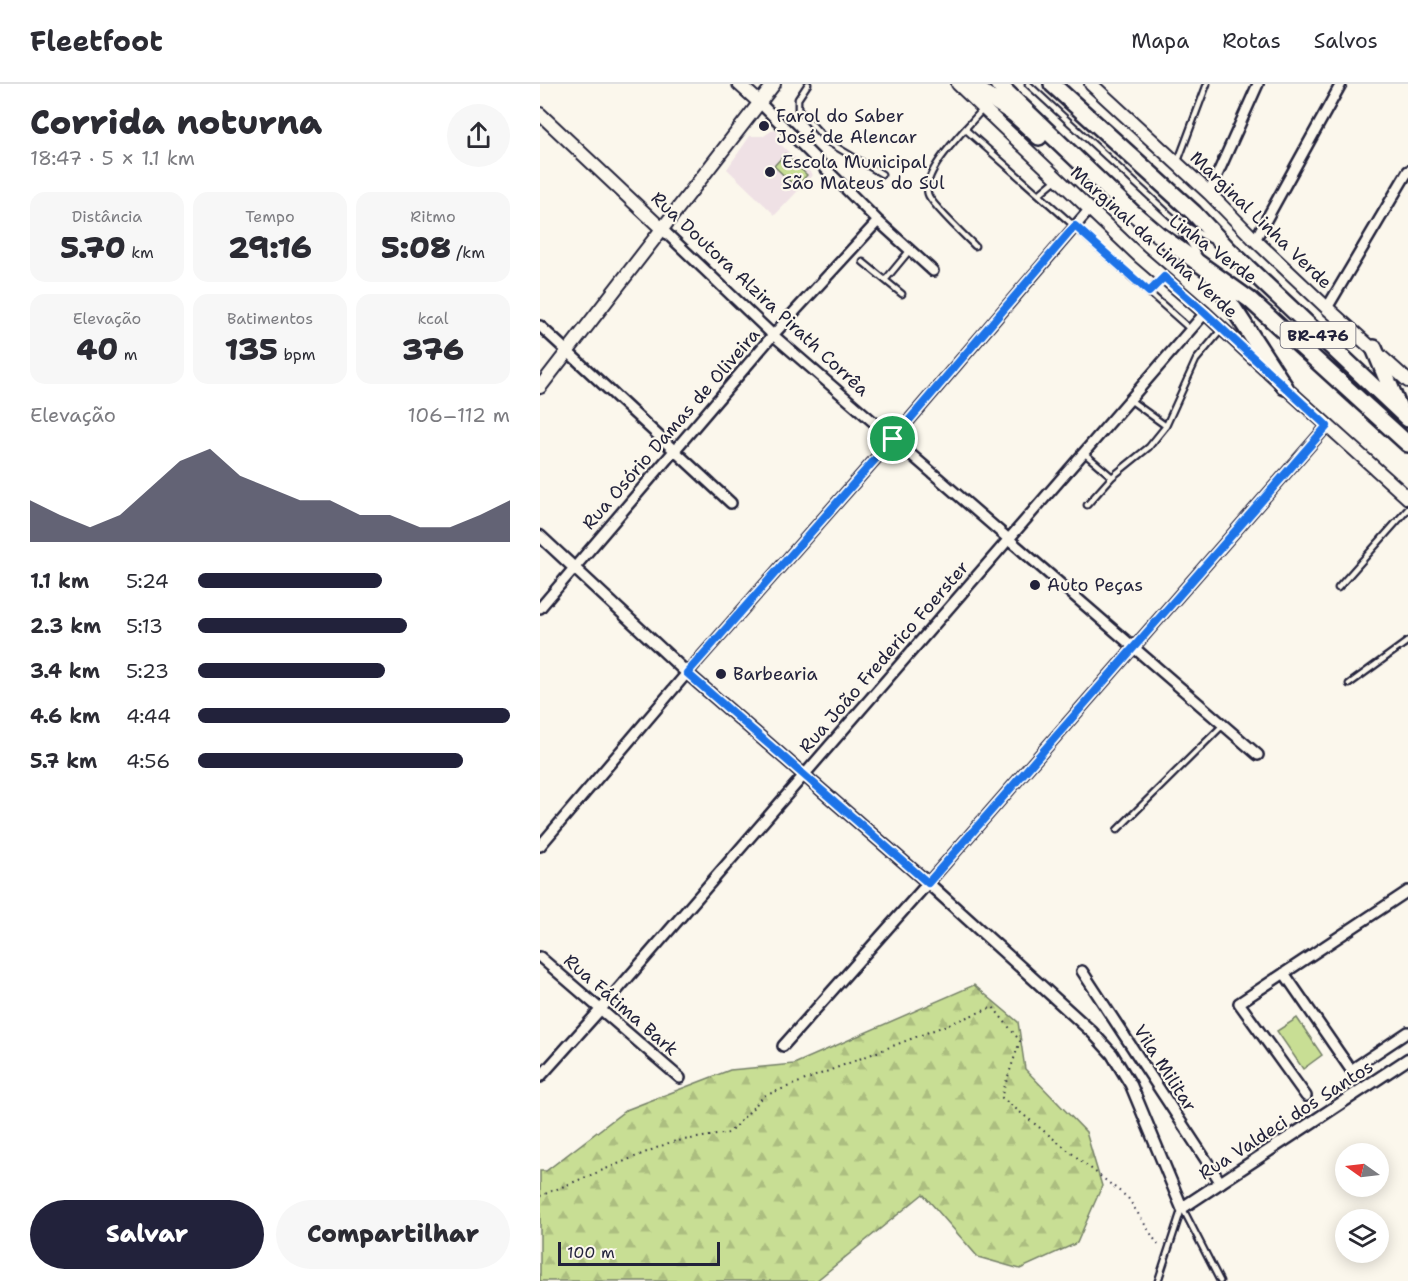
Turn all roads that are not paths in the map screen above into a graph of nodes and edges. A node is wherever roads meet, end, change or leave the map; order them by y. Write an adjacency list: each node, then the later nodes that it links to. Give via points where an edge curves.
1 (739, 84): 13 (main road)
2 (774, 84): 13 (main road)
3 (808, 84): 19 (lane, via 798,99 798,109 828,142)
4 (958, 84): 14 (main road, Marginal da Linha Verde)
5 (970, 84): 20 (highway, via 1014,114 1061,156)
6 (998, 84): 20 (highway, Linha Verde / BR-476)
7 (1028, 84): 25 (lane)
8 (1052, 84): 32 (highway, Linha Verde / BR-476, via 1194,213)
9 (1091, 84): 17 (main road, Marginal Linha Verde)
10 (1207, 84): 17 (lane)
11 (1258, 84): 22 (street)
12 (1341, 84): 29 (street)
13 (760, 103): 26 (street); 28 (main road)
14 (983, 108): 16 (lane); 21 (main road, Marginal da Linha Verde)
15 (540, 114): 28 (main road, Rua Doutora Alzira Pirath Corrêa)
16 (966, 129): 23 (lane); 30 (lane, via 933,169 927,182 928,196)
17 (1177, 164): 22 (main road, Marginal Linha Verde)
18 (1408, 171): 40 (street)
19 (882, 174)
20 (1094, 175): 34 (highway, Linha Verde / BR-476, via 1158,234)
21 (1057, 179): 23 (lane); 24 (main road, Marginal da Linha Verde)
22 (1209, 193): 29 (main road, Marginal Linha Verde)
23 (1039, 194): 27 (lane)
24 (1089, 210): 27 (street); 36 (main road, Marginal da Linha Verde)
25 (1173, 218): 32 (lane); 34 (lane)
26 (878, 221): 31 (street); 45 (street, Rua Osório Damas de Oliveira)
27 (1075, 226): 38 (lane); 55 (street)
28 (662, 229): 45 (street, Rua Doutora Alzira Pirath Corrêa); 47 (main road)
29 (1255, 240): 40 (main road, Marginal Linha Verde)
30 (975, 246)
31 (909, 250): 35 (street); 37 (lane)
32 (1229, 250): 52 (highway, Linha Verde / BR-476)
33 (863, 262): 37 (lane)
34 (1207, 267): 50 (highway); 56 (highway, Linha Verde / BR-476, via 1250,300)
35 (933, 271)
36 (1164, 277): 38 (lane); 41 (main road, Marginal da Linha Verde)
37 (886, 279): 39 (lane)
38 (1149, 292): 43 (lane)
39 (902, 294)
40 (1327, 308): 46 (main road, Marginal Linha Verde)
41 (1205, 313): 43 (street, Rua João Frederico Foerster); 44 (main road, Marginal da Linha Verde)
42 (540, 326): 47 (street)
43 (1191, 329): 51 (street, Rua João Frederico Foerster)
44 (1223, 329): 50 (main road, Marginal da Linha Verde); 53 (lane, via 1196,360)
45 (773, 335): 55 (street, Rua Doutora Alzira Pirath Corrêa); 57 (street, Rua Osório Damas de Oliveira)
46 (1374, 348): 48 (main road, Marginal Linha Verde); 52 (highway)
47 (567, 351): 49 (main road); 57 (street)
48 (1408, 381)
49 (540, 387)
50 (1285, 387): 54 (main road, Marginal da Linha Verde)
51 (1130, 400): 53 (lane); 58 (street, Rua João Frederico Foerster)
52 (1405, 416)
53 (1166, 426): 59 (lane, via 1149,447)
54 (1327, 426): 60 (main road, Marginal da Linha Verde); 70 (street)
55 (893, 439): 65 (street, Rua Doutora Alzira Pirath Corrêa); 71 (street)
56 (1408, 444)
57 (674, 450): 61 (street); 66 (street, Rua Osório Damas de Oliveira)
58 (1084, 453): 59 (lane); 65 (street, Rua João Frederico Foerster)
59 (1112, 477): 62 (lane)
60 (1408, 498)
61 (731, 503)
62 (1087, 505)
63 (1408, 509): 67 (lane)
64 (540, 536): 66 (street)
65 (1009, 540): 70 (street, Rua Doutora Alzira Pirath Corrêa); 75 (street, Rua João Frederico Foerster)
66 (574, 567): 68 (street, Rua Osório Damas de Oliveira); 71 (street)
67 (1338, 588)
68 (540, 608)
69 (1408, 641): 72 (lane)
70 (1134, 648): 73 (street, Rua Doutora Alzira Pirath Corrêa); 78 (street)
71 (687, 673): 75 (street); 77 (street)
72 (1349, 684)
73 (1223, 725): 74 (street, Rua Doutora Alzira Pirath Corrêa); 76 (lane)
74 (1258, 755)
75 (803, 776): 78 (street); 83 (street, Rua João Frederico Foerster)
76 (1117, 830)
77 (540, 846)
78 (928, 883): 85 (street); 91 (street, via 1112,1054 1131,1085)
79 (1408, 891): 82 (street)
80 (540, 957): 83 (street, Rua Fátima Bark)
81 (1082, 971): 90 (street, Vila Militar)
82 (1284, 973): 84 (street, via 1351,1070); 89 (street, via 1239,1003)
83 (601, 1010): 87 (street, Rua João Frederico Foerster); 88 (street, Rua Fátima Bark)
84 (1408, 1032)
85 (783, 1046)
86 (1408, 1059): 90 (street, Rua Valdeci dos Santos)
87 (540, 1077)
88 (680, 1078)
89 (1306, 1096)
90 (1221, 1183): 91 (street, Rua Valdeci dos Santos)
91 (1182, 1208): 92 (lane); 93 (lane)
92 (1158, 1281)
93 (1220, 1281)

